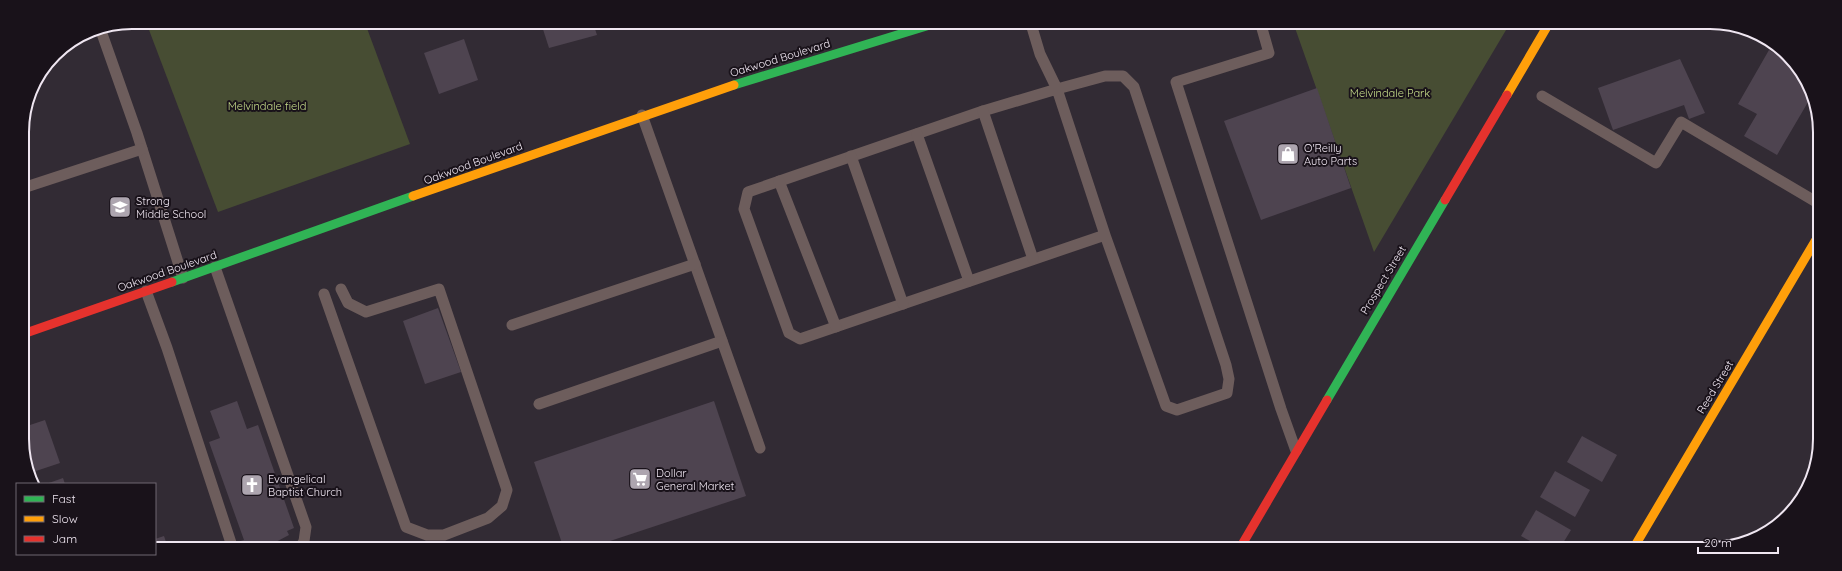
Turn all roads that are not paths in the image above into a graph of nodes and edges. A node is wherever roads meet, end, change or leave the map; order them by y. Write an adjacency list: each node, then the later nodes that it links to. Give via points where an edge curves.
1 (917, 29): 9 (main road, Oakwood Boulevard)
2 (1032, 29): 6 (lane, via 1040,54)
3 (1262, 29): 33 (lane, via 1269,53 1176,82)
4 (1546, 29): 33 (main road, Prospect Street)
5 (102, 33): 11 (lane)
6 (1057, 89): 8 (lane); 16 (lane); 16 (lane, via 1105,76 1123,76 1134,86 1226,366 1229,379 1227,393 1176,410 1166,406)
7 (1542, 96): 15 (lane, via 1656,163 1681,122)
8 (983, 111): 10 (lane); 18 (lane)
9 (642, 115): 19 (lane); 20 (main road, Oakwood Boulevard)
10 (917, 134): 12 (lane); 22 (lane)
11 (142, 149): 14 (lane); 21 (lane)
12 (852, 156): 13 (lane); 26 (lane)
13 (779, 181): 28 (lane); 28 (lane, via 748,192 744,209 789,333 800,339)
14 (29, 186)
15 (1813, 199)
16 (1105, 235): 18 (lane)
17 (1813, 245): 37 (main road, Reed Street)
18 (1033, 259): 22 (lane)
19 (695, 264): 27 (lane); 30 (lane)
20 (215, 267): 21 (main road, Oakwood Boulevard); 35 (lane, via 306,527)
21 (183, 278): 24 (main road, Oakwood Boulevard)
22 (968, 281): 26 (lane)
23 (341, 289): 25 (lane, via 348,303 366,312 439,289 507,490 502,506 488,518 444,535 427,535 406,526)
24 (146, 291): 29 (main road, Oakwood Boulevard); 34 (lane)
25 (324, 294)
26 (903, 304): 28 (lane)
27 (512, 325)
28 (836, 327)
29 (29, 332)
30 (722, 342): 31 (lane); 32 (lane)
31 (540, 404)
32 (760, 448)
33 (1296, 451): 36 (main road, Prospect Street)
34 (231, 542)
35 (303, 542)
36 (1243, 542)
37 (1637, 542)

